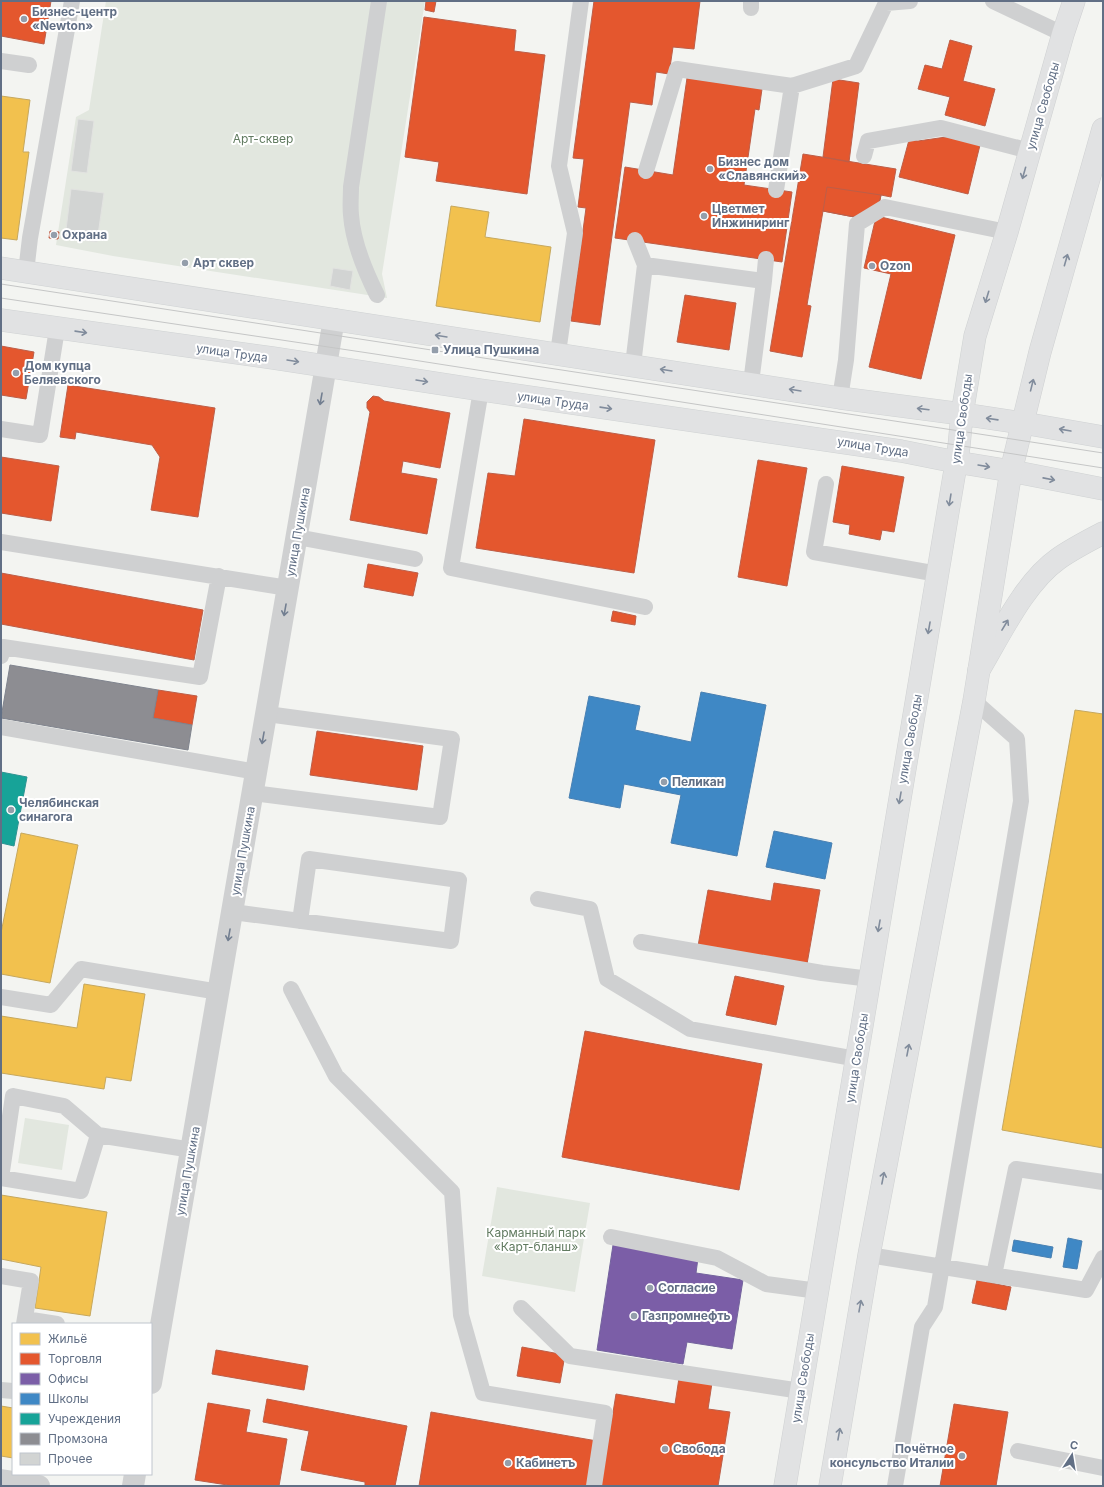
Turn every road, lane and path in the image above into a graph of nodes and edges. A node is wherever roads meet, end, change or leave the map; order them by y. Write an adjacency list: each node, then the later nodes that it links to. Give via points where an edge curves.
1 (72, 1): 22 (lane)
2 (379, 1): 24 (lane, via 351,186 351,216 356,242 366,273)
3 (581, 1): 28 (lane, via 558,166 575,233)
4 (910, 1): 11 (lane, via 886,3 856,66)
5 (993, 1): 8 (lane)
6 (1064, 1): 8 (street)
7 (1074, 1): 8 (main road, улица Свободы)
8 (1063, 34): 13 (main road, улица Свободы)
9 (1, 61): 10 (lane)
10 (29, 65)
11 (792, 86): 15 (lane, via 677,69); 16 (lane)
12 (1103, 129): 35 (main road, one-way to 12)
13 (1030, 151): 14 (lane, via 940,128 868,141); 17 (main road, улица Свободы, one-way to 17)
14 (864, 156)
15 (646, 171)
16 (776, 190)
17 (1007, 232): 33 (lane, via 885,207 857,224 846,360); 34 (main road, улица Свободы, one-way to 34, via 975,336)
18 (635, 240): 20 (lane)
19 (766, 260): 23 (lane)
20 (645, 265): 23 (lane); 29 (lane)
21 (1, 268): 22 (main road)
22 (26, 272): 25 (main road)
23 (764, 281): 31 (lane)
24 (377, 295)
25 (334, 319): 28 (main road, one-way to 25); 30 (street, улица Пушкина)
26 (1, 320): 27 (main road, улица Труда)
27 (58, 329): 30 (main road, улица Труда, one-way to 30); 36 (lane, via 40,435)
28 (558, 354): 29 (main road)
29 (633, 365): 31 (main road, one-way to 29)
30 (327, 366): 32 (main road, улица Труда, one-way to 32); 43 (street, улица Пушкина, one-way to 43)
31 (751, 383): 33 (main road, one-way to 31)
32 (480, 390): 38 (main road, улица Труда, one-way to 38, via 901,450); 49 (lane, via 451,568)
33 (840, 398): 34 (main road, one-way to 33)
34 (962, 414): 35 (main road, one-way to 34); 38 (main road, улица Свободы, via 962,431)
35 (1022, 423): 37 (main road, one-way to 35); 39 (main road)
36 (1, 429)
37 (1103, 437)
38 (956, 462): 39 (main road, улица Труда, one-way to 39); 46 (main road, улица Свободы, one-way to 46)
39 (1011, 471): 41 (main road, улица Труда, one-way to 41); 51 (main road)
40 (826, 484): 46 (lane, via 814,552)
41 (1103, 489)
42 (1103, 533): 51 (main road, one-way to 42, via 1038,577 1058,559)
43 (297, 537): 45 (lane); 48 (street, улица Пушкина)
44 (1, 542): 47 (lane)
45 (415, 559)
46 (938, 574): 61 (main road, улица Свободы, one-way to 61)
47 (219, 576): 48 (lane); 50 (lane, via 200,677 2,647)
48 (288, 588): 53 (street, улица Пушкина, one-way to 53)
49 (645, 607)
50 (1, 656)
51 (978, 671): 52 (main road)
52 (974, 701): 70 (main road, one-way to 52); 72 (lane, via 1017,739 1021,801)
53 (267, 714): 55 (street, улица Пушкина, one-way to 55); 56 (lane, via 452,739 440,817)
54 (1, 727): 55 (lane)
55 (257, 772): 56 (street, улица Пушкина)
56 (253, 793): 58 (street, улица Пушкина)
57 (538, 899): 65 (lane, via 590,909 607,979 690,1029)
58 (233, 912): 59 (lane); 63 (street, улица Пушкина, one-way to 63)
59 (300, 921): 59 (lane, via 451,940 459,880 309,859)
60 (641, 942): 61 (lane)
61 (870, 979): 65 (main road, улица Свободы)
62 (290, 989): 90 (lane, via 336,1076 452,1192 461,1316 483,1393 605,1413)
63 (219, 992): 64 (lane, via 81,969 51,1005); 67 (street, улица Пушкина)
64 (1, 997)
65 (857, 1059): 75 (main road, улица Свободы)
66 (98, 1135): 66 (lane, via 81,1190 1,1178 12,1096 64,1106); 67 (lane)
67 (192, 1150): 79 (street, улица Пушкина)
68 (1103, 1182): 73 (lane, via 1016,1169)
69 (611, 1237): 75 (lane, via 717,1258 766,1284)
70 (869, 1255): 72 (lane); 92 (main road, one-way to 70)
71 (1103, 1258): 73 (lane, via 1086,1290)
72 (941, 1266): 73 (lane); 93 (lane, via 935,1307 922,1327)
73 (994, 1275)
74 (1, 1276): 77 (lane, via 31,1281)
75 (818, 1291): 83 (main road, улица Свободы)
76 (521, 1308): 83 (lane, via 570,1356)
77 (25, 1322): 78 (lane)
78 (41, 1323)
79 (155, 1338): 80 (street, улица Пушкина)
80 (152, 1372)
81 (1, 1390): 82 (lane)
82 (12, 1391)
83 (801, 1391): 91 (main road, улица Свободы)
84 (1018, 1451): 85 (lane)
85 (1103, 1468)
86 (135, 1475): 89 (street)
87 (1, 1480): 88 (street)
88 (39, 1486)
89 (133, 1486)
90 (594, 1486)
91 (785, 1486)
92 (830, 1486)
93 (895, 1486)

